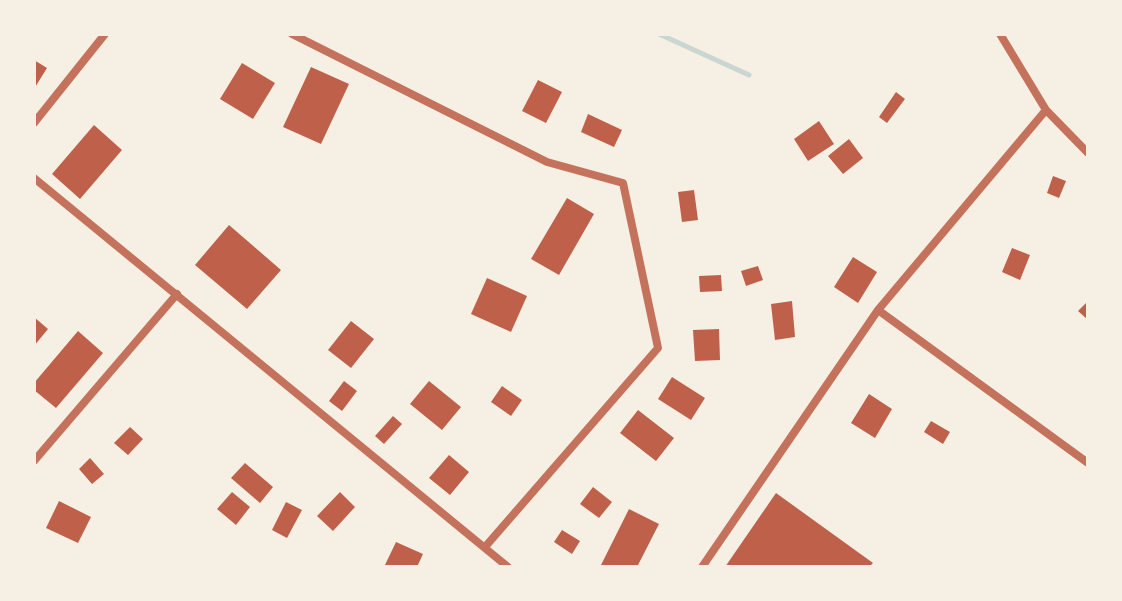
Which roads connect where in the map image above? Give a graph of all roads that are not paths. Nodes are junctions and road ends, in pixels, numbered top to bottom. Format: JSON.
{"nodes":[{"id":1,"x":105,"y":34,"type":"edge"},
{"id":2,"x":292,"y":34,"type":"edge"},
{"id":3,"x":1000,"y":34,"type":"edge"},
{"id":4,"x":1046,"y":110,"type":"junction"},
{"id":5,"x":34,"y":123,"type":"edge"},
{"id":6,"x":1088,"y":153,"type":"edge"},
{"id":7,"x":34,"y":178,"type":"edge"},
{"id":8,"x":177,"y":294,"type":"junction"},
{"id":9,"x":878,"y":310,"type":"junction"},
{"id":10,"x":34,"y":461,"type":"edge"},
{"id":11,"x":1088,"y":463,"type":"edge"},
{"id":12,"x":485,"y":547,"type":"junction"},
{"id":13,"x":508,"y":567,"type":"edge"},
{"id":14,"x":702,"y":567,"type":"edge"}],
"edges":[{"from":1,"to":5,"type":"street"},
{"from":2,"to":12,"type":"street"},
{"from":3,"to":4,"type":"street"},
{"from":4,"to":6,"type":"street"},
{"from":4,"to":9,"type":"street"},
{"from":7,"to":8,"type":"street"},
{"from":8,"to":10,"type":"street"},
{"from":8,"to":12,"type":"street"},
{"from":9,"to":11,"type":"street"},
{"from":9,"to":14,"type":"street"},
{"from":12,"to":13,"type":"street"}]}
